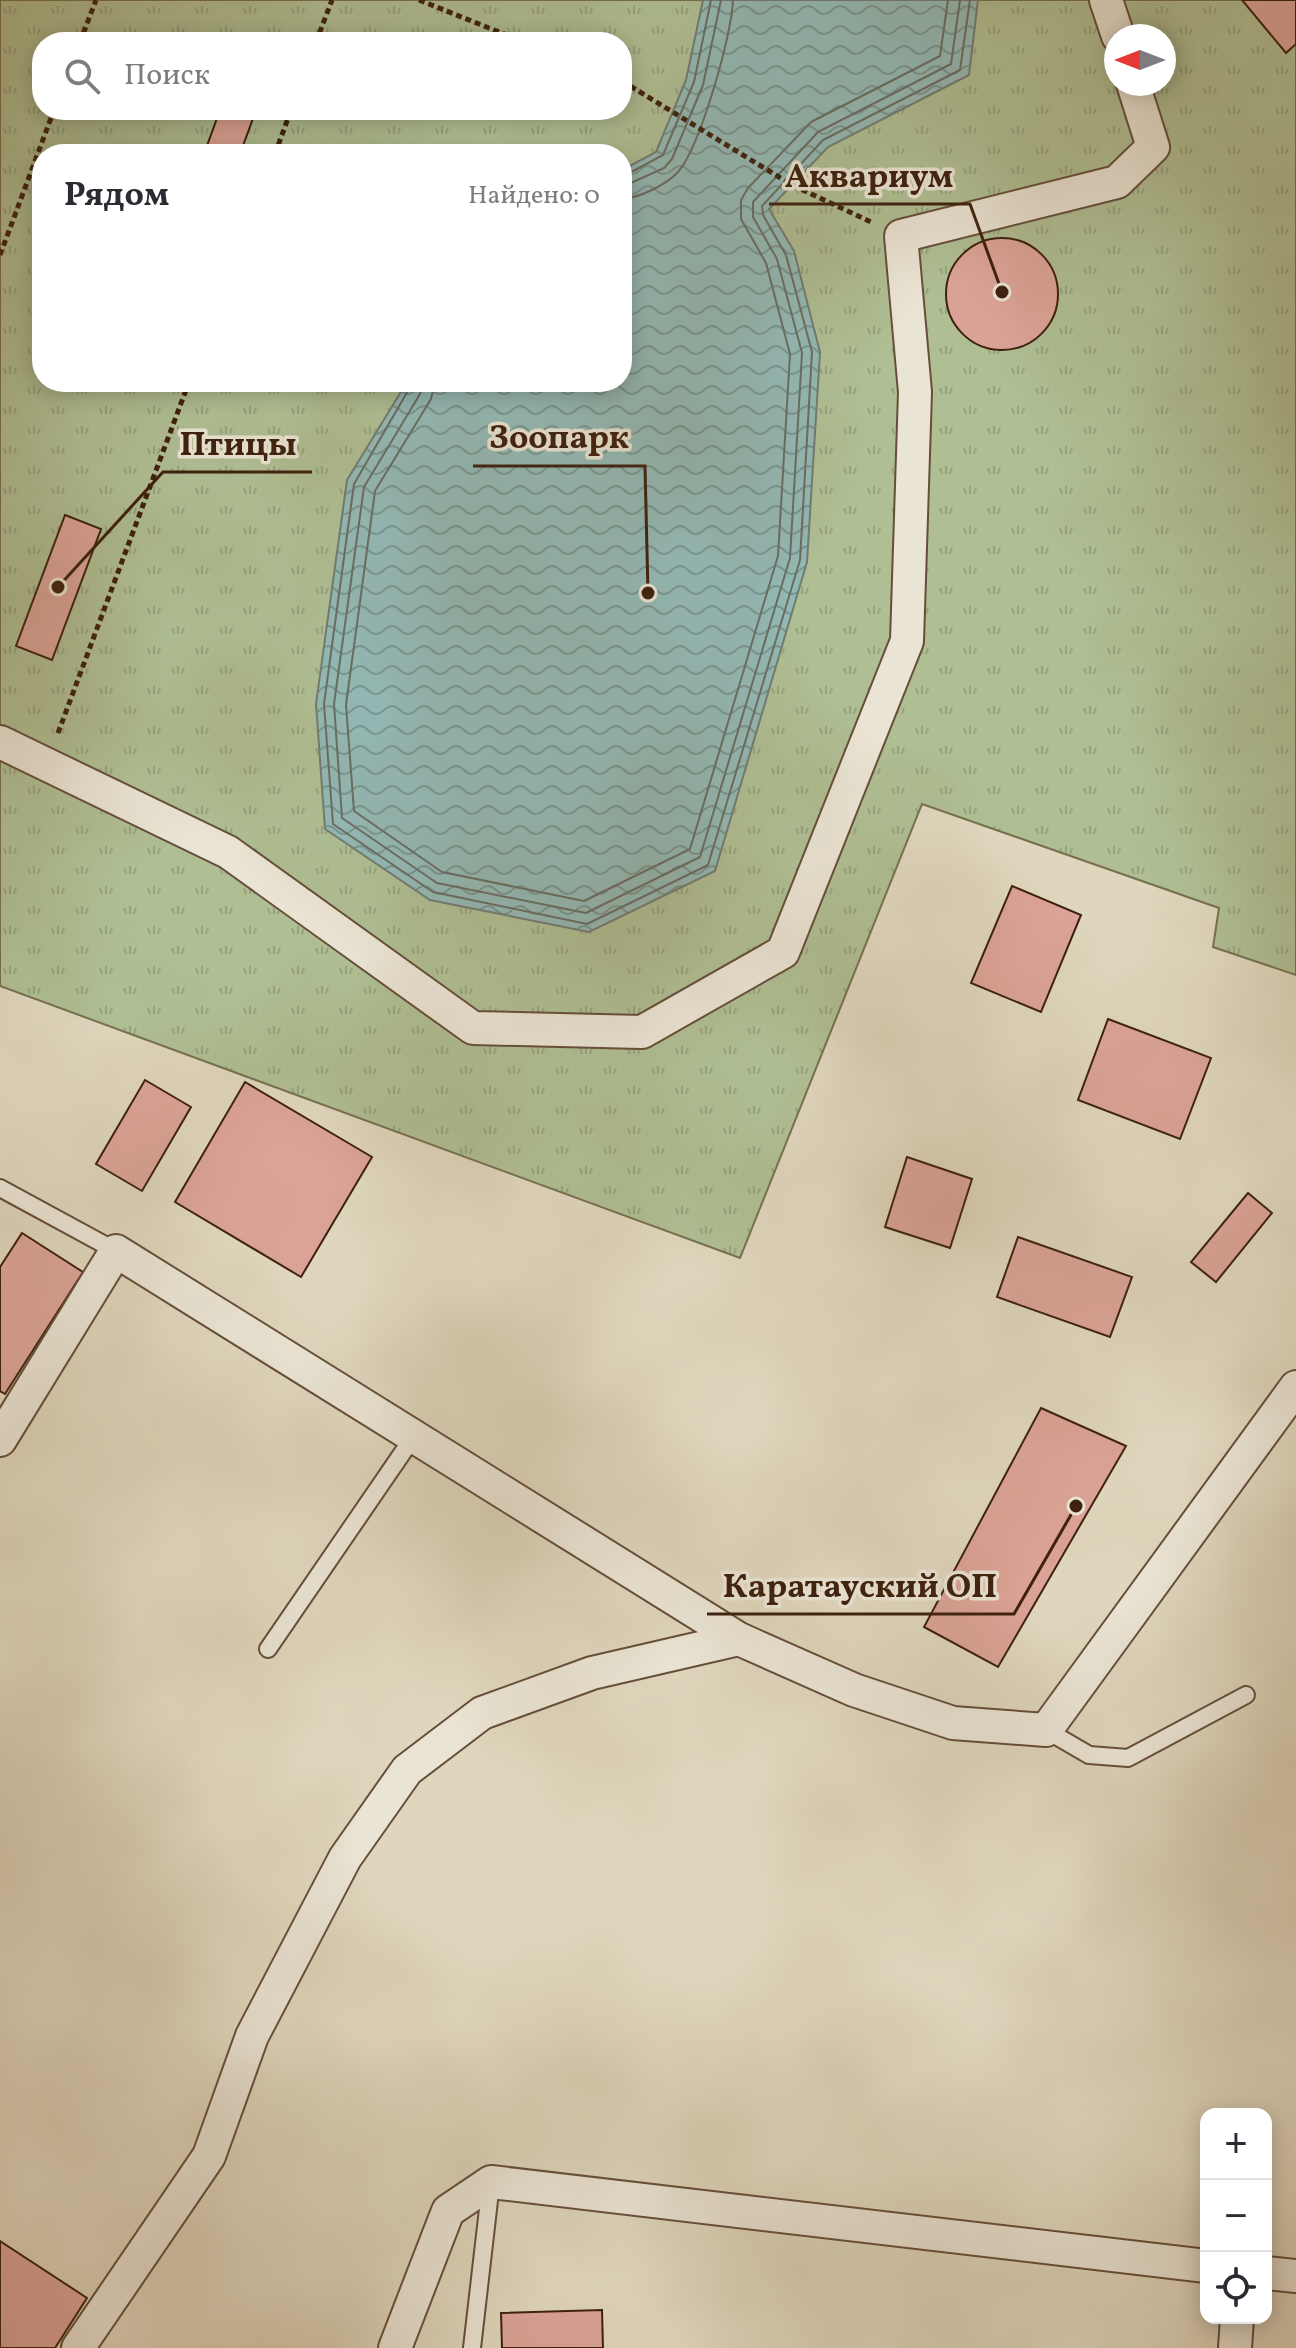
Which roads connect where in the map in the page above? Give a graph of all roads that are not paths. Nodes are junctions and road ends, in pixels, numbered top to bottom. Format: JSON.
{"nodes":[{"id":1,"x":1106,"y":0,"type":"edge"},
{"id":2,"x":1114,"y":24,"type":"edge"},
{"id":3,"x":1137,"y":96,"type":"edge"},
{"id":4,"x":0,"y":742,"type":"edge"},
{"id":5,"x":0,"y":1188,"type":"edge"},
{"id":6,"x":116,"y":1251,"type":"junction"},
{"id":7,"x":1296,"y":1387,"type":"edge"},
{"id":8,"x":414,"y":1436,"type":"junction"},
{"id":9,"x":0,"y":1440,"type":"edge"},
{"id":10,"x":739,"y":1639,"type":"junction"},
{"id":11,"x":268,"y":1649,"type":"dead end"},
{"id":12,"x":1246,"y":1695,"type":"dead end"},
{"id":13,"x":1046,"y":1730,"type":"junction"},
{"id":14,"x":491,"y":2182,"type":"junction"},
{"id":15,"x":1200,"y":2265,"type":"edge"},
{"id":16,"x":1272,"y":2274,"type":"edge"},
{"id":17,"x":1296,"y":2276,"type":"edge"},
{"id":18,"x":1237,"y":2324,"type":"edge"},
{"id":19,"x":78,"y":2348,"type":"edge"},
{"id":20,"x":395,"y":2348,"type":"edge"},
{"id":21,"x":472,"y":2348,"type":"edge"},
{"id":22,"x":1235,"y":2348,"type":"edge"}],
"edges":[{"from":1,"to":2,"type":"street"},
{"from":3,"to":4,"type":"street"},
{"from":5,"to":6,"type":"lane"},
{"from":6,"to":8,"type":"street"},
{"from":6,"to":9,"type":"street"},
{"from":7,"to":13,"type":"street"},
{"from":8,"to":10,"type":"street"},
{"from":8,"to":11,"type":"lane"},
{"from":10,"to":13,"type":"street"},
{"from":10,"to":19,"type":"street"},
{"from":12,"to":13,"type":"lane"},
{"from":14,"to":15,"type":"street"},
{"from":14,"to":20,"type":"street"},
{"from":14,"to":21,"type":"lane"},
{"from":16,"to":17,"type":"street"},
{"from":18,"to":22,"type":"street"}]}
